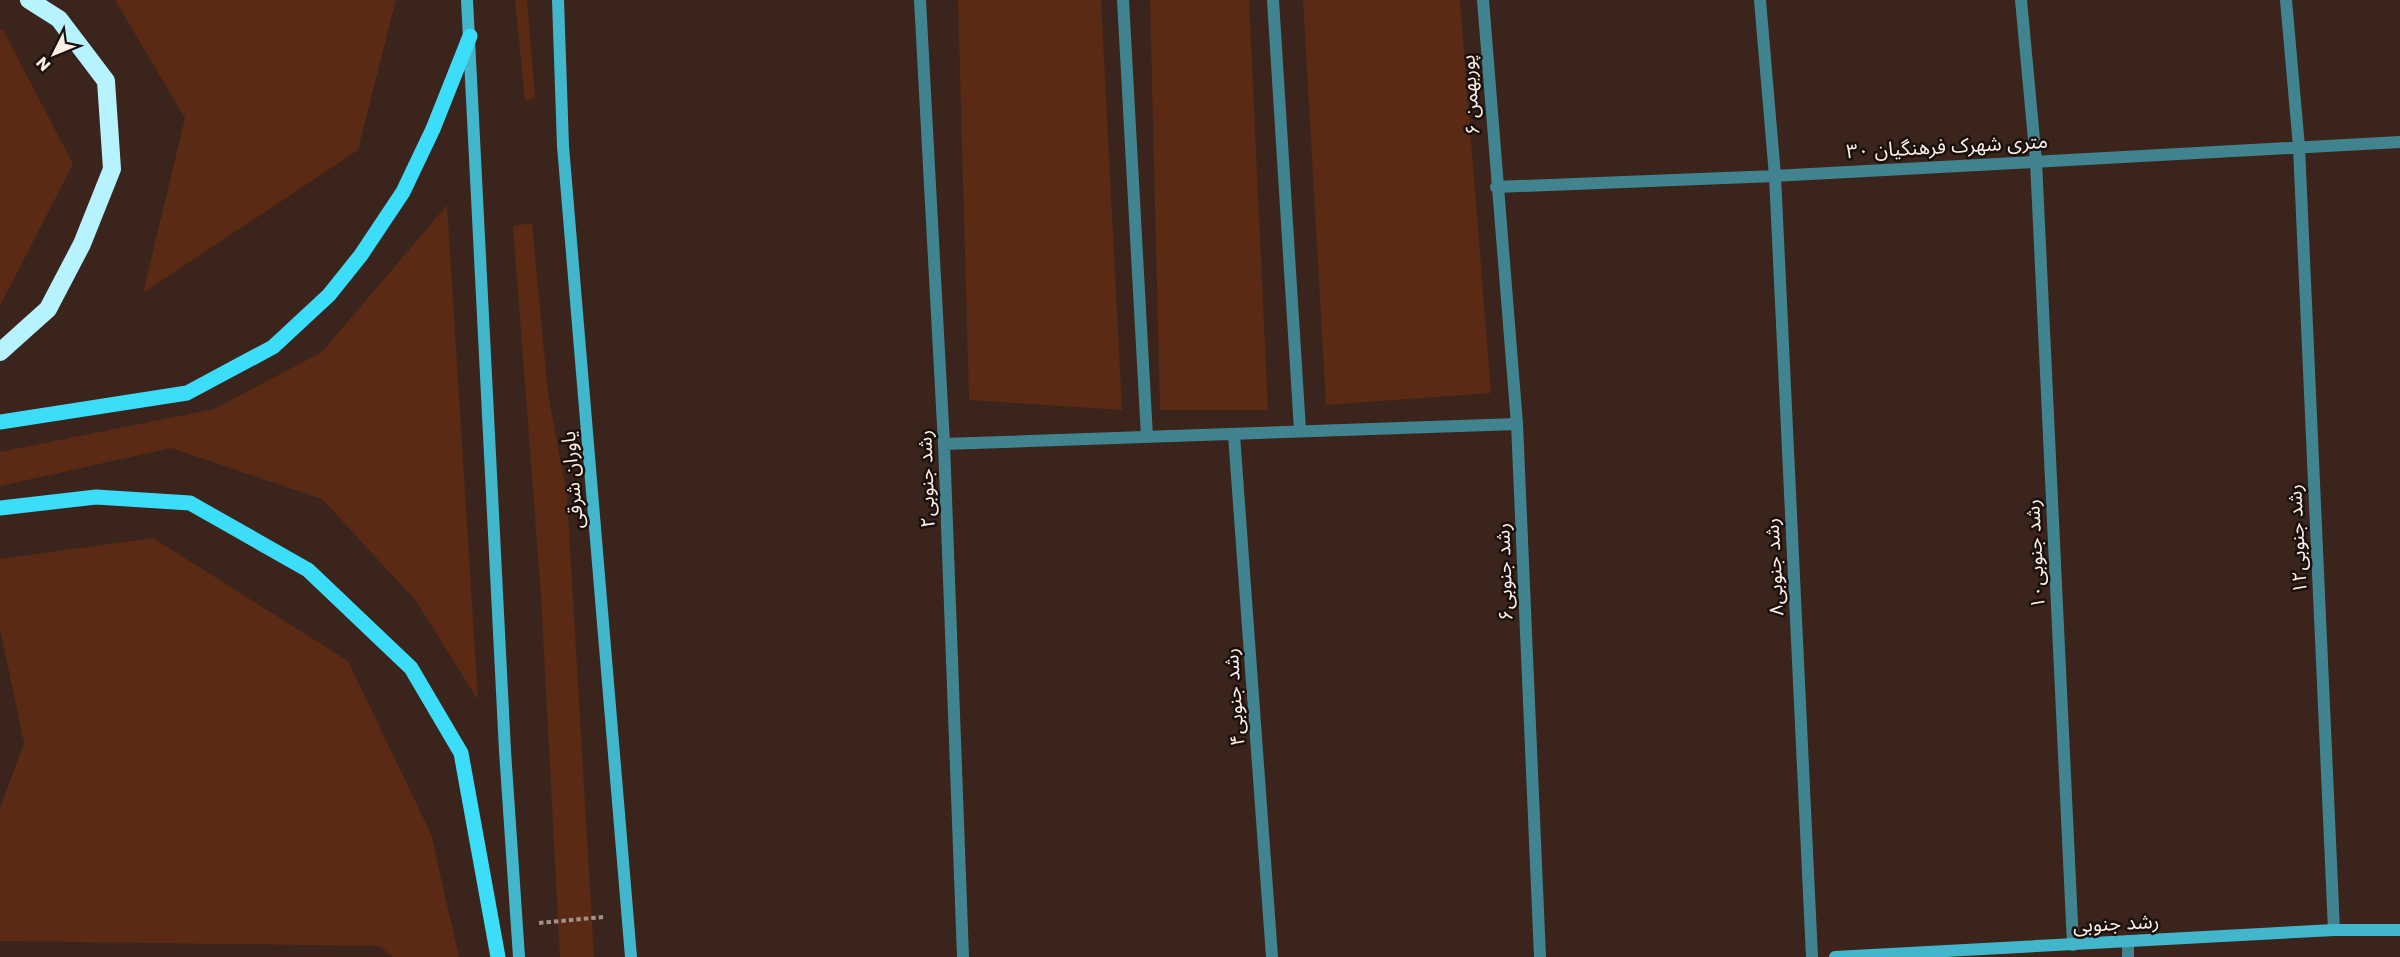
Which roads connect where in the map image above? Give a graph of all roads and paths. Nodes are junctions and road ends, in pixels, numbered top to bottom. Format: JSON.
{"nodes":[{"id":1,"x":29,"y":0,"type":"edge"},
{"id":2,"x":467,"y":0,"type":"edge"},
{"id":3,"x":558,"y":0,"type":"edge"},
{"id":4,"x":920,"y":0,"type":"edge"},
{"id":5,"x":1123,"y":0,"type":"edge"},
{"id":6,"x":1273,"y":0,"type":"edge"},
{"id":7,"x":1483,"y":0,"type":"edge"},
{"id":8,"x":1760,"y":0,"type":"edge"},
{"id":9,"x":2020,"y":0,"type":"edge"},
{"id":10,"x":2286,"y":0,"type":"edge"},
{"id":11,"x":470,"y":36,"type":"junction"},
{"id":12,"x":2400,"y":142,"type":"edge"},
{"id":13,"x":2299,"y":147,"type":"junction"},
{"id":14,"x":2036,"y":161,"type":"junction"},
{"id":15,"x":1775,"y":176,"type":"junction"},
{"id":16,"x":1496,"y":187,"type":"junction"},
{"id":17,"x":0,"y":352,"type":"edge"},
{"id":18,"x":0,"y":422,"type":"edge"},
{"id":19,"x":1517,"y":424,"type":"junction"},
{"id":20,"x":1300,"y":430,"type":"junction"},
{"id":21,"x":1234,"y":435,"type":"junction"},
{"id":22,"x":1146,"y":437,"type":"junction"},
{"id":23,"x":944,"y":444,"type":"junction"},
{"id":24,"x":0,"y":508,"type":"edge"},
{"id":25,"x":628,"y":914,"type":"junction"},
{"id":26,"x":517,"y":925,"type":"junction"},
{"id":27,"x":2334,"y":930,"type":"junction"},
{"id":28,"x":2400,"y":930,"type":"edge"},
{"id":29,"x":2128,"y":941,"type":"junction"},
{"id":30,"x":2073,"y":945,"type":"junction"},
{"id":31,"x":498,"y":957,"type":"edge"},
{"id":32,"x":519,"y":957,"type":"edge"},
{"id":33,"x":632,"y":957,"type":"edge"},
{"id":34,"x":963,"y":957,"type":"edge"},
{"id":35,"x":1272,"y":957,"type":"edge"},
{"id":36,"x":1540,"y":957,"type":"edge"},
{"id":37,"x":1812,"y":957,"type":"edge"},
{"id":38,"x":1835,"y":957,"type":"edge"},
{"id":39,"x":2128,"y":957,"type":"edge"}],
"edges":[{"from":1,"to":17,"type":"highway"},
{"from":2,"to":11,"type":"main road"},
{"from":3,"to":25,"type":"main road","name":"یاوران شرقی"},
{"from":4,"to":23,"type":"street","name":"رشد جنوبی۲"},
{"from":5,"to":22,"type":"street"},
{"from":6,"to":20,"type":"street"},
{"from":7,"to":16,"type":"street","name":"پوربهمن ۶"},
{"from":8,"to":15,"type":"street","name":"رشد جنوبی۸"},
{"from":9,"to":14,"type":"street","name":"رشد جنوبی۱۰"},
{"from":10,"to":13,"type":"street","name":"رشد جنوبی۱۲"},
{"from":11,"to":18,"type":"main road"},
{"from":11,"to":26,"type":"main road"},
{"from":12,"to":13,"type":"street","name":"۳۰ متری شهرک فرهنگیان"},
{"from":13,"to":14,"type":"street","name":"۳۰ متری شهرک فرهنگیان"},
{"from":13,"to":27,"type":"street","name":"رشد جنوبی۱۲"},
{"from":14,"to":15,"type":"street","name":"۳۰ متری شهرک فرهنگیان"},
{"from":14,"to":30,"type":"street","name":"رشد جنوبی۱۰"},
{"from":15,"to":16,"type":"street","name":"۳۰ متری شهرک فرهنگیان"},
{"from":15,"to":37,"type":"street","name":"رشد جنوبی۸"},
{"from":16,"to":19,"type":"street","name":"رشد جنوبی۶"},
{"from":19,"to":20,"type":"street"},
{"from":19,"to":36,"type":"street","name":"رشد جنوبی۶"},
{"from":20,"to":21,"type":"street"},
{"from":21,"to":22,"type":"street"},
{"from":21,"to":35,"type":"street","name":"رشد جنوبی۴"},
{"from":22,"to":23,"type":"street"},
{"from":23,"to":34,"type":"street","name":"رشد جنوبی۲"},
{"from":24,"to":31,"type":"main road"},
{"from":25,"to":26,"type":"path"},
{"from":25,"to":33,"type":"main road","name":"یاوران شرقی"},
{"from":26,"to":32,"type":"main road"},
{"from":27,"to":28,"type":"main road","name":"رشد جنوبی"},
{"from":27,"to":29,"type":"main road","name":"رشد جنوبی"},
{"from":29,"to":30,"type":"main road","name":"رشد جنوبی"},
{"from":29,"to":39,"type":"street"},
{"from":30,"to":38,"type":"main road","name":"رشد جنوبی"}]}
